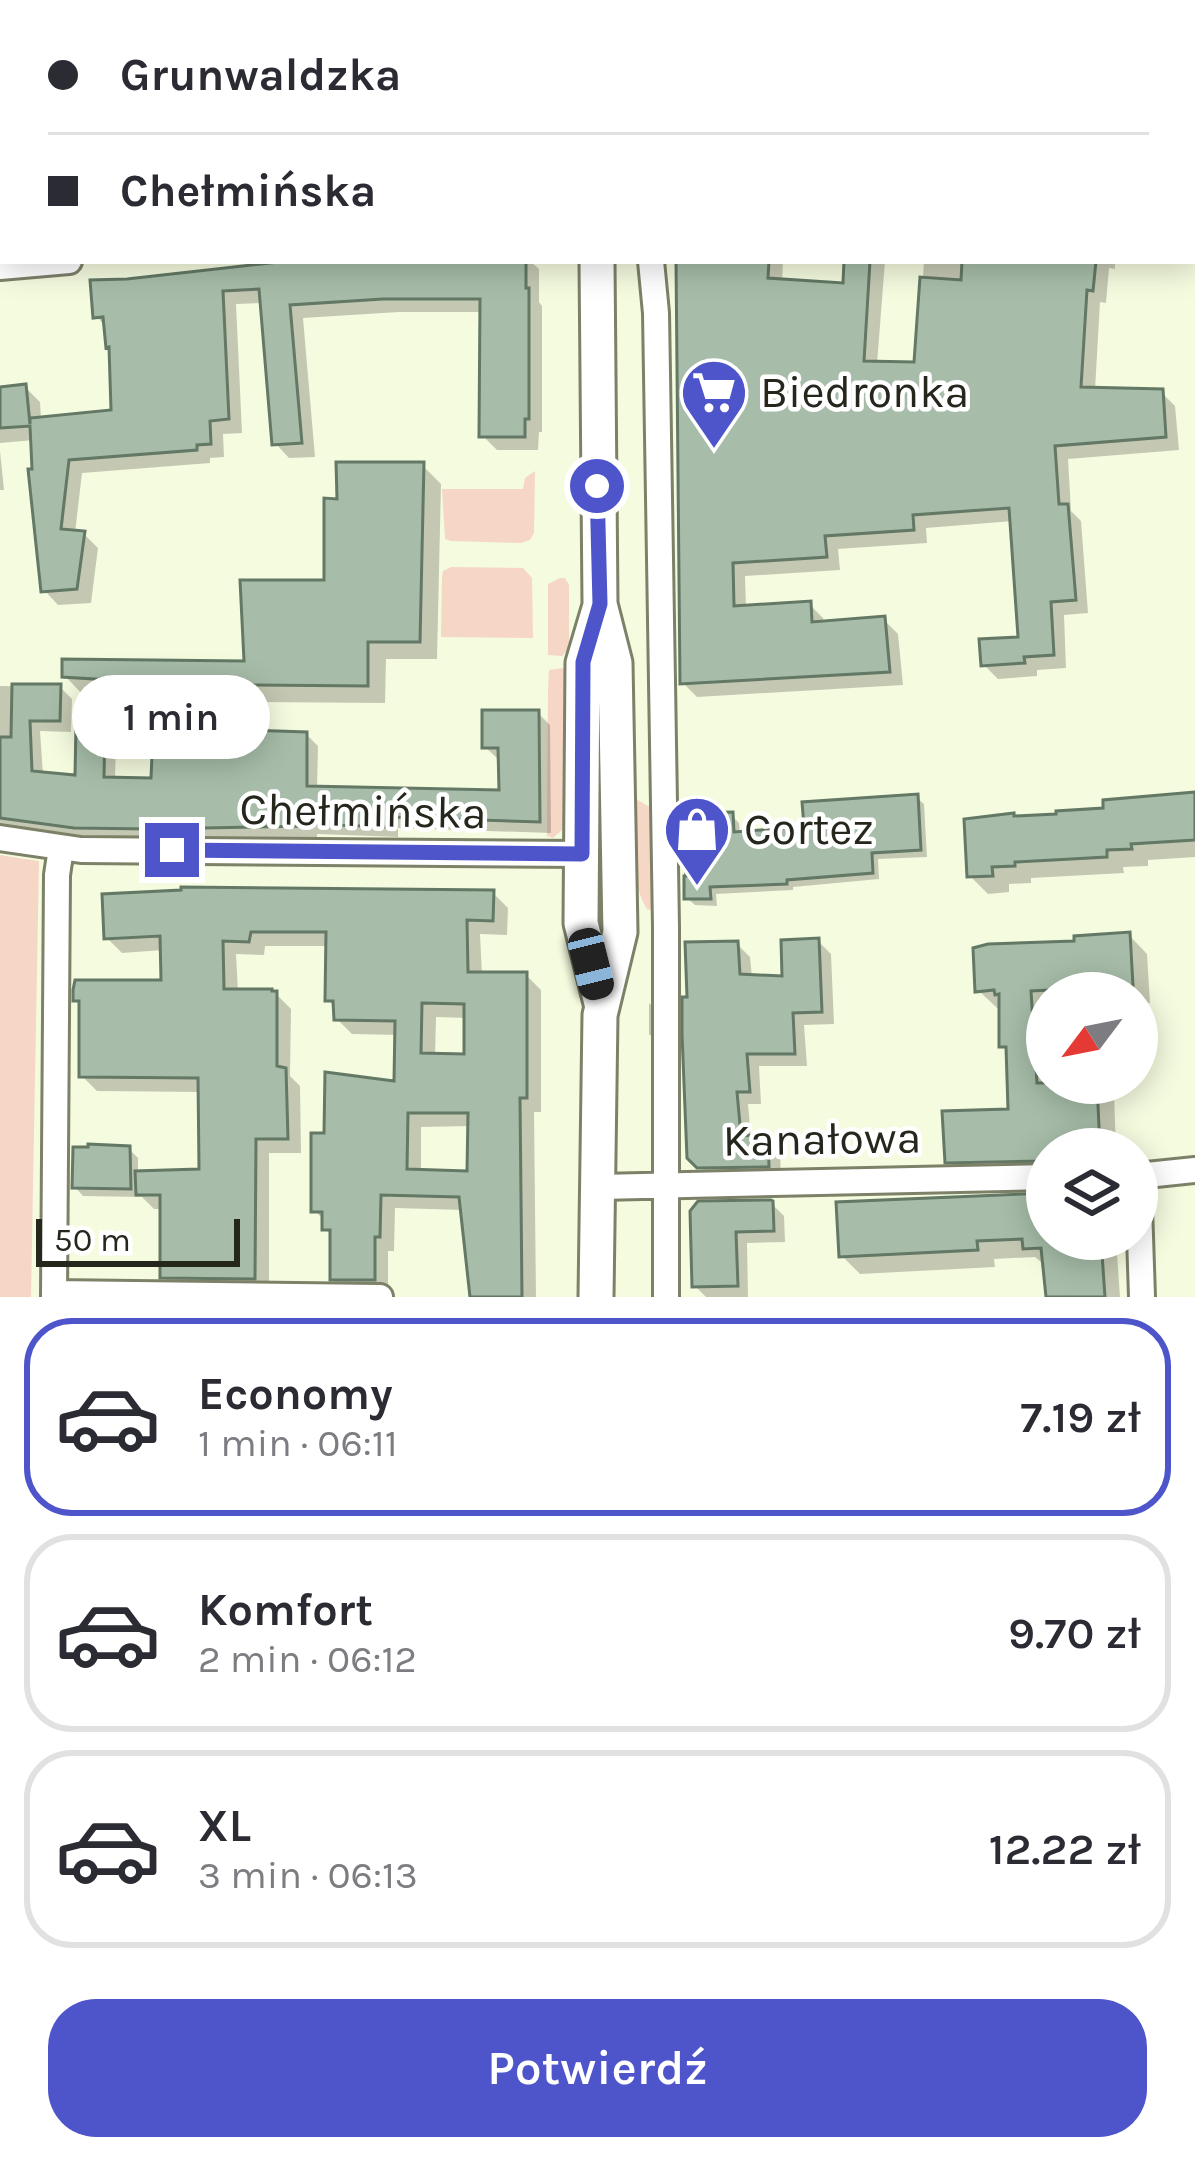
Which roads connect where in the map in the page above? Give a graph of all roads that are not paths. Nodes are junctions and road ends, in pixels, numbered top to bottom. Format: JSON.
{"nodes":[{"id":1,"x":34,"y":264,"type":"edge"},
{"id":2,"x":597,"y":264,"type":"edge"},
{"id":3,"x":651,"y":264,"type":"edge"},
{"id":4,"x":0,"y":267,"type":"edge"},
{"id":5,"x":600,"y":604,"type":"junction"},
{"id":6,"x":0,"y":838,"type":"edge"},
{"id":7,"x":61,"y":848,"type":"junction"},
{"id":8,"x":582,"y":854,"type":"junction"},
{"id":9,"x":602,"y":1004,"type":"junction"},
{"id":10,"x":1195,"y":1170,"type":"edge"},
{"id":11,"x":1158,"y":1174,"type":"edge"},
{"id":12,"x":1026,"y":1177,"type":"edge"},
{"id":13,"x":599,"y":1186,"type":"junction"},
{"id":14,"x":664,"y":1186,"type":"junction"},
{"id":15,"x":1141,"y":1260,"type":"edge"},
{"id":16,"x":54,"y":1295,"type":"edge"},
{"id":17,"x":380,"y":1297,"type":"edge"},
{"id":18,"x":596,"y":1297,"type":"edge"},
{"id":19,"x":666,"y":1297,"type":"edge"},
{"id":20,"x":1142,"y":1297,"type":"edge"}],
"edges":[{"from":1,"to":4,"type":"street"},
{"from":2,"to":5,"type":"main road"},
{"from":3,"to":14,"type":"street"},
{"from":5,"to":8,"type":"main road"},
{"from":5,"to":9,"type":"main road"},
{"from":6,"to":7,"type":"street","name":"Chełmińska"},
{"from":7,"to":8,"type":"street","name":"Chełmińska"},
{"from":7,"to":16,"type":"street"},
{"from":8,"to":9,"type":"main road"},
{"from":9,"to":13,"type":"main road"},
{"from":10,"to":11,"type":"street"},
{"from":12,"to":14,"type":"street","name":"Kanałowa"},
{"from":13,"to":14,"type":"street","name":"Kanałowa"},
{"from":13,"to":18,"type":"main road"},
{"from":14,"to":19,"type":"street"},
{"from":15,"to":20,"type":"street"},
{"from":16,"to":17,"type":"street"}]}
